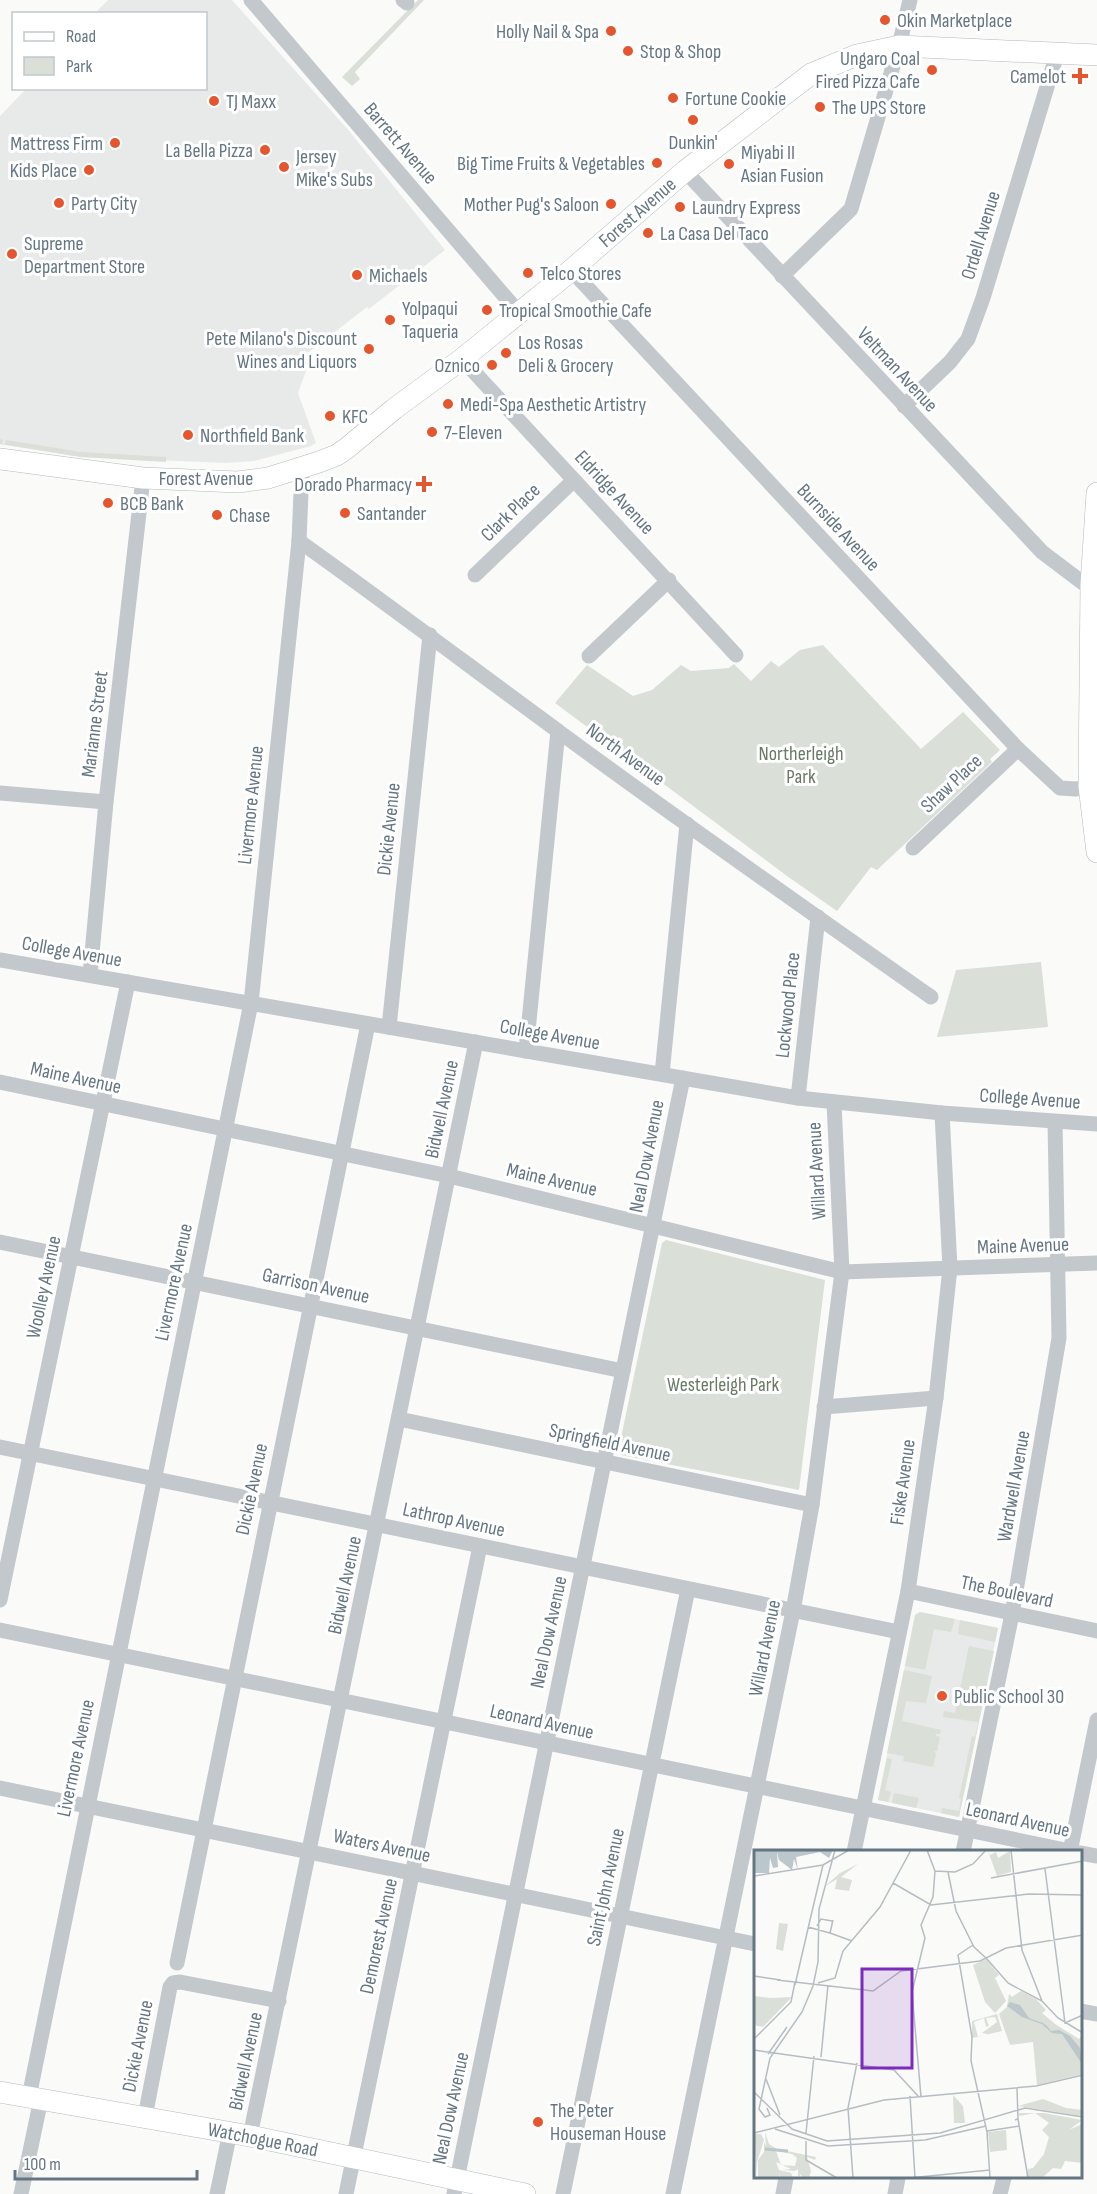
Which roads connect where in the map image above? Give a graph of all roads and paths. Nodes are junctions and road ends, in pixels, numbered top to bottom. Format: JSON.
{"nodes":[{"id":1,"x":251,"y":0,"type":"edge"},
{"id":2,"x":910,"y":0,"type":"edge"},
{"id":3,"x":899,"y":46,"type":"junction"},
{"id":4,"x":1057,"y":54,"type":"junction"},
{"id":5,"x":1097,"y":55,"type":"edge"},
{"id":6,"x":684,"y":171,"type":"junction"},
{"id":7,"x":571,"y":270,"type":"junction"},
{"id":8,"x":782,"y":276,"type":"junction"},
{"id":9,"x":519,"y":314,"type":"junction"},
{"id":10,"x":462,"y":359,"type":"junction"},
{"id":11,"x":904,"y":406,"type":"junction"},
{"id":12,"x":0,"y":459,"type":"edge"},
{"id":13,"x":302,"y":468,"type":"junction"},
{"id":14,"x":143,"y":477,"type":"junction"},
{"id":15,"x":574,"y":480,"type":"junction"},
{"id":16,"x":1097,"y":493,"type":"edge"},
{"id":17,"x":299,"y":542,"type":"junction"},
{"id":18,"x":475,"y":575,"type":"dead end"},
{"id":19,"x":669,"y":580,"type":"junction"},
{"id":20,"x":1091,"y":585,"type":"junction"},
{"id":21,"x":430,"y":634,"type":"junction"},
{"id":22,"x":1094,"y":650,"type":"edge"},
{"id":23,"x":736,"y":655,"type":"dead end"},
{"id":24,"x":589,"y":656,"type":"dead end"},
{"id":25,"x":558,"y":731,"type":"junction"},
{"id":26,"x":1018,"y":749,"type":"junction"},
{"id":27,"x":1089,"y":786,"type":"junction"},
{"id":28,"x":0,"y":793,"type":"edge"},
{"id":29,"x":106,"y":802,"type":"junction"},
{"id":30,"x":687,"y":824,"type":"junction"},
{"id":31,"x":913,"y":848,"type":"dead end"},
{"id":32,"x":1097,"y":852,"type":"edge"},
{"id":33,"x":818,"y":917,"type":"junction"},
{"id":34,"x":0,"y":960,"type":"edge"},
{"id":35,"x":90,"y":975,"type":"junction"},
{"id":36,"x":128,"y":982,"type":"junction"},
{"id":37,"x":931,"y":997,"type":"dead end"},
{"id":38,"x":251,"y":1003,"type":"junction"},
{"id":39,"x":368,"y":1024,"type":"junction"},
{"id":40,"x":389,"y":1027,"type":"junction"},
{"id":41,"x":477,"y":1042,"type":"junction"},
{"id":42,"x":526,"y":1051,"type":"junction"},
{"id":43,"x":662,"y":1074,"type":"junction"},
{"id":44,"x":683,"y":1078,"type":"junction"},
{"id":45,"x":0,"y":1082,"type":"edge"},
{"id":46,"x":798,"y":1098,"type":"junction"},
{"id":47,"x":834,"y":1103,"type":"junction"},
{"id":48,"x":102,"y":1105,"type":"junction"},
{"id":49,"x":942,"y":1113,"type":"junction"},
{"id":50,"x":1055,"y":1122,"type":"junction"},
{"id":51,"x":1097,"y":1124,"type":"edge"},
{"id":52,"x":226,"y":1131,"type":"junction"},
{"id":53,"x":342,"y":1154,"type":"junction"},
{"id":54,"x":449,"y":1176,"type":"junction"},
{"id":55,"x":653,"y":1225,"type":"junction"},
{"id":56,"x":0,"y":1242,"type":"edge"},
{"id":57,"x":71,"y":1256,"type":"junction"},
{"id":58,"x":1097,"y":1263,"type":"edge"},
{"id":59,"x":1059,"y":1265,"type":"junction"},
{"id":60,"x":950,"y":1268,"type":"junction"},
{"id":61,"x":842,"y":1272,"type":"junction"},
{"id":62,"x":195,"y":1282,"type":"junction"},
{"id":63,"x":311,"y":1306,"type":"junction"},
{"id":64,"x":418,"y":1328,"type":"junction"},
{"id":65,"x":623,"y":1371,"type":"junction"},
{"id":66,"x":936,"y":1398,"type":"junction"},
{"id":67,"x":824,"y":1407,"type":"junction"},
{"id":68,"x":399,"y":1419,"type":"junction"},
{"id":69,"x":0,"y":1447,"type":"edge"},
{"id":70,"x":30,"y":1453,"type":"junction"},
{"id":71,"x":604,"y":1462,"type":"junction"},
{"id":72,"x":154,"y":1479,"type":"junction"},
{"id":73,"x":270,"y":1503,"type":"junction"},
{"id":74,"x":812,"y":1505,"type":"junction"},
{"id":75,"x":377,"y":1525,"type":"junction"},
{"id":76,"x":480,"y":1546,"type":"junction"},
{"id":77,"x":583,"y":1567,"type":"junction"},
{"id":78,"x":688,"y":1589,"type":"junction"},
{"id":79,"x":908,"y":1591,"type":"junction"},
{"id":80,"x":0,"y":1600,"type":"edge"},
{"id":81,"x":793,"y":1611,"type":"junction"},
{"id":82,"x":1012,"y":1614,"type":"junction"},
{"id":83,"x":0,"y":1630,"type":"edge"},
{"id":84,"x":1097,"y":1631,"type":"edge"},
{"id":85,"x":899,"y":1632,"type":"junction"},
{"id":86,"x":118,"y":1655,"type":"junction"},
{"id":87,"x":234,"y":1678,"type":"junction"},
{"id":88,"x":341,"y":1701,"type":"junction"},
{"id":89,"x":1097,"y":1720,"type":"edge"},
{"id":90,"x":444,"y":1722,"type":"junction"},
{"id":91,"x":547,"y":1743,"type":"junction"},
{"id":92,"x":652,"y":1764,"type":"junction"},
{"id":93,"x":757,"y":1786,"type":"junction"},
{"id":94,"x":0,"y":1788,"type":"edge"},
{"id":95,"x":87,"y":1806,"type":"junction"},
{"id":96,"x":863,"y":1808,"type":"junction"},
{"id":97,"x":203,"y":1830,"type":"junction"},
{"id":98,"x":968,"y":1830,"type":"junction"},
{"id":99,"x":854,"y":1850,"type":"edge"},
{"id":100,"x":963,"y":1850,"type":"edge"},
{"id":101,"x":1064,"y":1850,"type":"edge"},
{"id":102,"x":1074,"y":1850,"type":"edge"},
{"id":103,"x":310,"y":1852,"type":"junction"},
{"id":104,"x":1082,"y":1853,"type":"edge"},
{"id":105,"x":1097,"y":1856,"type":"edge"},
{"id":106,"x":412,"y":1873,"type":"junction"},
{"id":107,"x":516,"y":1894,"type":"junction"},
{"id":108,"x":621,"y":1916,"type":"junction"},
{"id":109,"x":726,"y":1938,"type":"junction"},
{"id":110,"x":754,"y":1944,"type":"edge"},
{"id":111,"x":177,"y":1963,"type":"dead end"},
{"id":112,"x":279,"y":2001,"type":"junction"},
{"id":113,"x":1082,"y":2011,"type":"edge"},
{"id":114,"x":1097,"y":2014,"type":"edge"},
{"id":115,"x":0,"y":2092,"type":"edge"},
{"id":116,"x":35,"y":2098,"type":"junction"},
{"id":117,"x":145,"y":2117,"type":"junction"},
{"id":118,"x":240,"y":2134,"type":"junction"},
{"id":119,"x":354,"y":2157,"type":"junction"},
{"id":120,"x":786,"y":2179,"type":"edge"},
{"id":121,"x":898,"y":2179,"type":"edge"},
{"id":122,"x":1004,"y":2179,"type":"edge"},
{"id":123,"x":455,"y":2186,"type":"edge"},
{"id":124,"x":21,"y":2194,"type":"edge"},
{"id":125,"x":217,"y":2194,"type":"edge"},
{"id":126,"x":346,"y":2194,"type":"edge"},
{"id":127,"x":525,"y":2194,"type":"edge"},
{"id":128,"x":562,"y":2194,"type":"edge"},
{"id":129,"x":673,"y":2194,"type":"edge"},
{"id":130,"x":783,"y":2194,"type":"edge"},
{"id":131,"x":895,"y":2194,"type":"edge"},
{"id":132,"x":1000,"y":2194,"type":"edge"}],
"edges":[{"from":1,"to":9,"type":"street","name":"Barrett Avenue"},
{"from":2,"to":3,"type":"street"},
{"from":3,"to":4,"type":"main road","name":"Forest Avenue"},
{"from":3,"to":6,"type":"main road","name":"Forest Avenue"},
{"from":3,"to":8,"type":"street"},
{"from":4,"to":5,"type":"main road","name":"Forest Avenue"},
{"from":4,"to":11,"type":"street","name":"Ordell Avenue"},
{"from":6,"to":7,"type":"main road","name":"Forest Avenue"},
{"from":6,"to":8,"type":"street","name":"Veltman Avenue"},
{"from":7,"to":9,"type":"main road","name":"Forest Avenue"},
{"from":7,"to":26,"type":"street","name":"Burnside Avenue"},
{"from":8,"to":11,"type":"street","name":"Veltman Avenue"},
{"from":9,"to":10,"type":"main road","name":"Forest Avenue"},
{"from":10,"to":13,"type":"main road","name":"Forest Avenue"},
{"from":10,"to":15,"type":"street","name":"Eldridge Avenue"},
{"from":11,"to":20,"type":"street","name":"Veltman Avenue"},
{"from":12,"to":14,"type":"main road","name":"Forest Avenue"},
{"from":13,"to":14,"type":"main road","name":"Forest Avenue"},
{"from":13,"to":17,"type":"street","name":"Livermore Avenue"},
{"from":14,"to":29,"type":"street","name":"Marianne Street"},
{"from":15,"to":18,"type":"street","name":"Clark Place"},
{"from":15,"to":19,"type":"street","name":"Eldridge Avenue"},
{"from":16,"to":20,"type":"main road"},
{"from":17,"to":21,"type":"street","name":"North Avenue"},
{"from":17,"to":38,"type":"street","name":"Livermore Avenue"},
{"from":19,"to":23,"type":"street","name":"Eldridge Avenue"},
{"from":19,"to":24,"type":"street"},
{"from":20,"to":22,"type":"main road"},
{"from":21,"to":25,"type":"street","name":"North Avenue"},
{"from":21,"to":40,"type":"street","name":"Dickie Avenue"},
{"from":22,"to":27,"type":"main road"},
{"from":25,"to":30,"type":"street","name":"North Avenue"},
{"from":25,"to":42,"type":"street"},
{"from":26,"to":27,"type":"street","name":"Burnside Avenue"},
{"from":26,"to":31,"type":"street","name":"Shaw Place"},
{"from":27,"to":32,"type":"main road"},
{"from":28,"to":29,"type":"street"},
{"from":29,"to":35,"type":"street","name":"Marianne Street"},
{"from":30,"to":33,"type":"street","name":"North Avenue"},
{"from":30,"to":43,"type":"street","name":"Neal Dow Avenue"},
{"from":33,"to":37,"type":"street","name":"North Avenue"},
{"from":33,"to":46,"type":"street","name":"Lockwood Place"},
{"from":34,"to":35,"type":"street","name":"College Avenue"},
{"from":35,"to":36,"type":"street","name":"College Avenue"},
{"from":36,"to":38,"type":"street","name":"College Avenue"},
{"from":36,"to":48,"type":"street","name":"Woolley Avenue"},
{"from":38,"to":39,"type":"street","name":"College Avenue"},
{"from":38,"to":52,"type":"street","name":"Livermore Avenue"},
{"from":39,"to":40,"type":"street","name":"College Avenue"},
{"from":39,"to":53,"type":"street","name":"Dickie Avenue"},
{"from":40,"to":41,"type":"street","name":"College Avenue"},
{"from":41,"to":42,"type":"street","name":"College Avenue"},
{"from":41,"to":54,"type":"street","name":"Bidwell Avenue"},
{"from":42,"to":43,"type":"street","name":"College Avenue"},
{"from":43,"to":44,"type":"street","name":"College Avenue"},
{"from":44,"to":46,"type":"street","name":"College Avenue"},
{"from":44,"to":55,"type":"street","name":"Neal Dow Avenue"},
{"from":45,"to":48,"type":"street","name":"Maine Avenue"},
{"from":46,"to":47,"type":"street","name":"College Avenue"},
{"from":47,"to":49,"type":"street","name":"College Avenue"},
{"from":47,"to":61,"type":"street","name":"Willard Avenue"},
{"from":48,"to":52,"type":"street","name":"Maine Avenue"},
{"from":48,"to":57,"type":"street","name":"Woolley Avenue"},
{"from":49,"to":50,"type":"street","name":"College Avenue"},
{"from":49,"to":60,"type":"street","name":"Fiske Avenue"},
{"from":50,"to":51,"type":"street","name":"College Avenue"},
{"from":50,"to":59,"type":"street","name":"Wardwell Avenue"},
{"from":52,"to":53,"type":"street","name":"Maine Avenue"},
{"from":52,"to":62,"type":"street","name":"Livermore Avenue"},
{"from":53,"to":54,"type":"street","name":"Maine Avenue"},
{"from":53,"to":63,"type":"street","name":"Dickie Avenue"},
{"from":54,"to":55,"type":"street","name":"Maine Avenue"},
{"from":54,"to":64,"type":"street","name":"Bidwell Avenue"},
{"from":55,"to":61,"type":"street","name":"Maine Avenue"},
{"from":55,"to":65,"type":"street","name":"Neal Dow Avenue"},
{"from":56,"to":57,"type":"street","name":"Garrison Avenue"},
{"from":57,"to":62,"type":"street","name":"Garrison Avenue"},
{"from":57,"to":70,"type":"street","name":"Woolley Avenue"},
{"from":58,"to":59,"type":"street","name":"Maine Avenue"},
{"from":59,"to":60,"type":"street","name":"Maine Avenue"},
{"from":59,"to":82,"type":"street","name":"Wardwell Avenue"},
{"from":60,"to":61,"type":"street","name":"Maine Avenue"},
{"from":60,"to":66,"type":"street","name":"Fiske Avenue"},
{"from":61,"to":67,"type":"street","name":"Willard Avenue"},
{"from":62,"to":63,"type":"street","name":"Garrison Avenue"},
{"from":62,"to":72,"type":"street","name":"Livermore Avenue"},
{"from":63,"to":64,"type":"street","name":"Garrison Avenue"},
{"from":63,"to":73,"type":"street","name":"Dickie Avenue"},
{"from":64,"to":65,"type":"street","name":"Garrison Avenue"},
{"from":64,"to":68,"type":"street","name":"Bidwell Avenue"},
{"from":65,"to":71,"type":"street","name":"Neal Dow Avenue"},
{"from":66,"to":67,"type":"street"},
{"from":66,"to":79,"type":"street","name":"Fiske Avenue"},
{"from":67,"to":74,"type":"street","name":"Willard Avenue"},
{"from":68,"to":71,"type":"street","name":"Springfield Avenue"},
{"from":68,"to":75,"type":"street","name":"Bidwell Avenue"},
{"from":69,"to":70,"type":"street","name":"Lathrop Avenue"},
{"from":70,"to":72,"type":"street","name":"Lathrop Avenue"},
{"from":70,"to":80,"type":"street","name":"Woolley Avenue"},
{"from":71,"to":74,"type":"street","name":"Springfield Avenue"},
{"from":71,"to":77,"type":"street","name":"Neal Dow Avenue"},
{"from":72,"to":73,"type":"street","name":"Lathrop Avenue"},
{"from":72,"to":86,"type":"street","name":"Livermore Avenue"},
{"from":73,"to":75,"type":"street","name":"Lathrop Avenue"},
{"from":73,"to":87,"type":"street","name":"Dickie Avenue"},
{"from":74,"to":81,"type":"street","name":"Willard Avenue"},
{"from":75,"to":76,"type":"street","name":"Lathrop Avenue"},
{"from":75,"to":88,"type":"street","name":"Bidwell Avenue"},
{"from":76,"to":77,"type":"street","name":"Lathrop Avenue"},
{"from":76,"to":90,"type":"street","name":"Demorest Avenue"},
{"from":77,"to":78,"type":"street","name":"Lathrop Avenue"},
{"from":77,"to":91,"type":"street","name":"Neal Dow Avenue"},
{"from":78,"to":81,"type":"street","name":"Lathrop Avenue"},
{"from":78,"to":92,"type":"street","name":"Saint John Avenue"},
{"from":79,"to":82,"type":"street","name":"The Boulevard"},
{"from":79,"to":85,"type":"street","name":"Fiske Avenue"},
{"from":81,"to":85,"type":"street","name":"Lathrop Avenue"},
{"from":81,"to":93,"type":"street","name":"Willard Avenue"},
{"from":82,"to":84,"type":"street","name":"The Boulevard"},
{"from":82,"to":98,"type":"street","name":"Wardwell Avenue"},
{"from":83,"to":86,"type":"street","name":"Leonard Avenue"},
{"from":85,"to":96,"type":"street","name":"Fiske Avenue"},
{"from":86,"to":87,"type":"street","name":"Leonard Avenue"},
{"from":86,"to":95,"type":"street","name":"Livermore Avenue"},
{"from":87,"to":88,"type":"street","name":"Leonard Avenue"},
{"from":87,"to":97,"type":"street","name":"Dickie Avenue"},
{"from":88,"to":90,"type":"street","name":"Leonard Avenue"},
{"from":88,"to":103,"type":"street","name":"Bidwell Avenue"},
{"from":89,"to":102,"type":"street"},
{"from":90,"to":91,"type":"street","name":"Leonard Avenue"},
{"from":90,"to":106,"type":"street","name":"Demorest Avenue"},
{"from":91,"to":92,"type":"street","name":"Leonard Avenue"},
{"from":91,"to":107,"type":"street","name":"Neal Dow Avenue"},
{"from":92,"to":93,"type":"street","name":"Leonard Avenue"},
{"from":92,"to":108,"type":"street","name":"Saint John Avenue"},
{"from":93,"to":96,"type":"street","name":"Leonard Avenue"},
{"from":93,"to":109,"type":"street","name":"Willard Avenue"},
{"from":94,"to":95,"type":"street","name":"Waters Avenue"},
{"from":95,"to":97,"type":"street","name":"Waters Avenue"},
{"from":95,"to":116,"type":"street","name":"Livermore Avenue"},
{"from":96,"to":98,"type":"street","name":"Leonard Avenue"},
{"from":96,"to":99,"type":"street","name":"Fiske Avenue"},
{"from":97,"to":103,"type":"street","name":"Waters Avenue"},
{"from":97,"to":111,"type":"street","name":"Dickie Avenue"},
{"from":98,"to":100,"type":"street","name":"Wardwell Avenue"},
{"from":98,"to":101,"type":"street","name":"Leonard Avenue"},
{"from":103,"to":106,"type":"street","name":"Waters Avenue"},
{"from":103,"to":112,"type":"street","name":"Bidwell Avenue"},
{"from":104,"to":105,"type":"street","name":"Leonard Avenue"},
{"from":106,"to":107,"type":"street","name":"Waters Avenue"},
{"from":106,"to":119,"type":"street","name":"Demorest Avenue"},
{"from":107,"to":108,"type":"street","name":"Waters Avenue"},
{"from":107,"to":123,"type":"street","name":"Neal Dow Avenue"},
{"from":108,"to":109,"type":"street","name":"Waters Avenue"},
{"from":108,"to":128,"type":"street","name":"Saint John Avenue"},
{"from":109,"to":110,"type":"street","name":"Waters Avenue"},
{"from":109,"to":129,"type":"street","name":"Willard Avenue"},
{"from":112,"to":117,"type":"street","name":"Dickie Avenue"},
{"from":112,"to":118,"type":"street","name":"Bidwell Avenue"},
{"from":113,"to":114,"type":"street"},
{"from":115,"to":116,"type":"main road","name":"Watchogue Road"},
{"from":116,"to":117,"type":"main road","name":"Watchogue Road"},
{"from":116,"to":124,"type":"street","name":"Livermore Avenue"},
{"from":117,"to":118,"type":"main road","name":"Watchogue Road"},
{"from":118,"to":119,"type":"main road","name":"Watchogue Road"},
{"from":118,"to":125,"type":"street","name":"Bidwell Avenue"},
{"from":119,"to":123,"type":"main road","name":"Watchogue Road"},
{"from":119,"to":126,"type":"street","name":"Demorest Avenue"},
{"from":120,"to":130,"type":"street"},
{"from":121,"to":131,"type":"street"},
{"from":122,"to":132,"type":"street"},
{"from":123,"to":127,"type":"main road","name":"Watchogue Road"}]}
